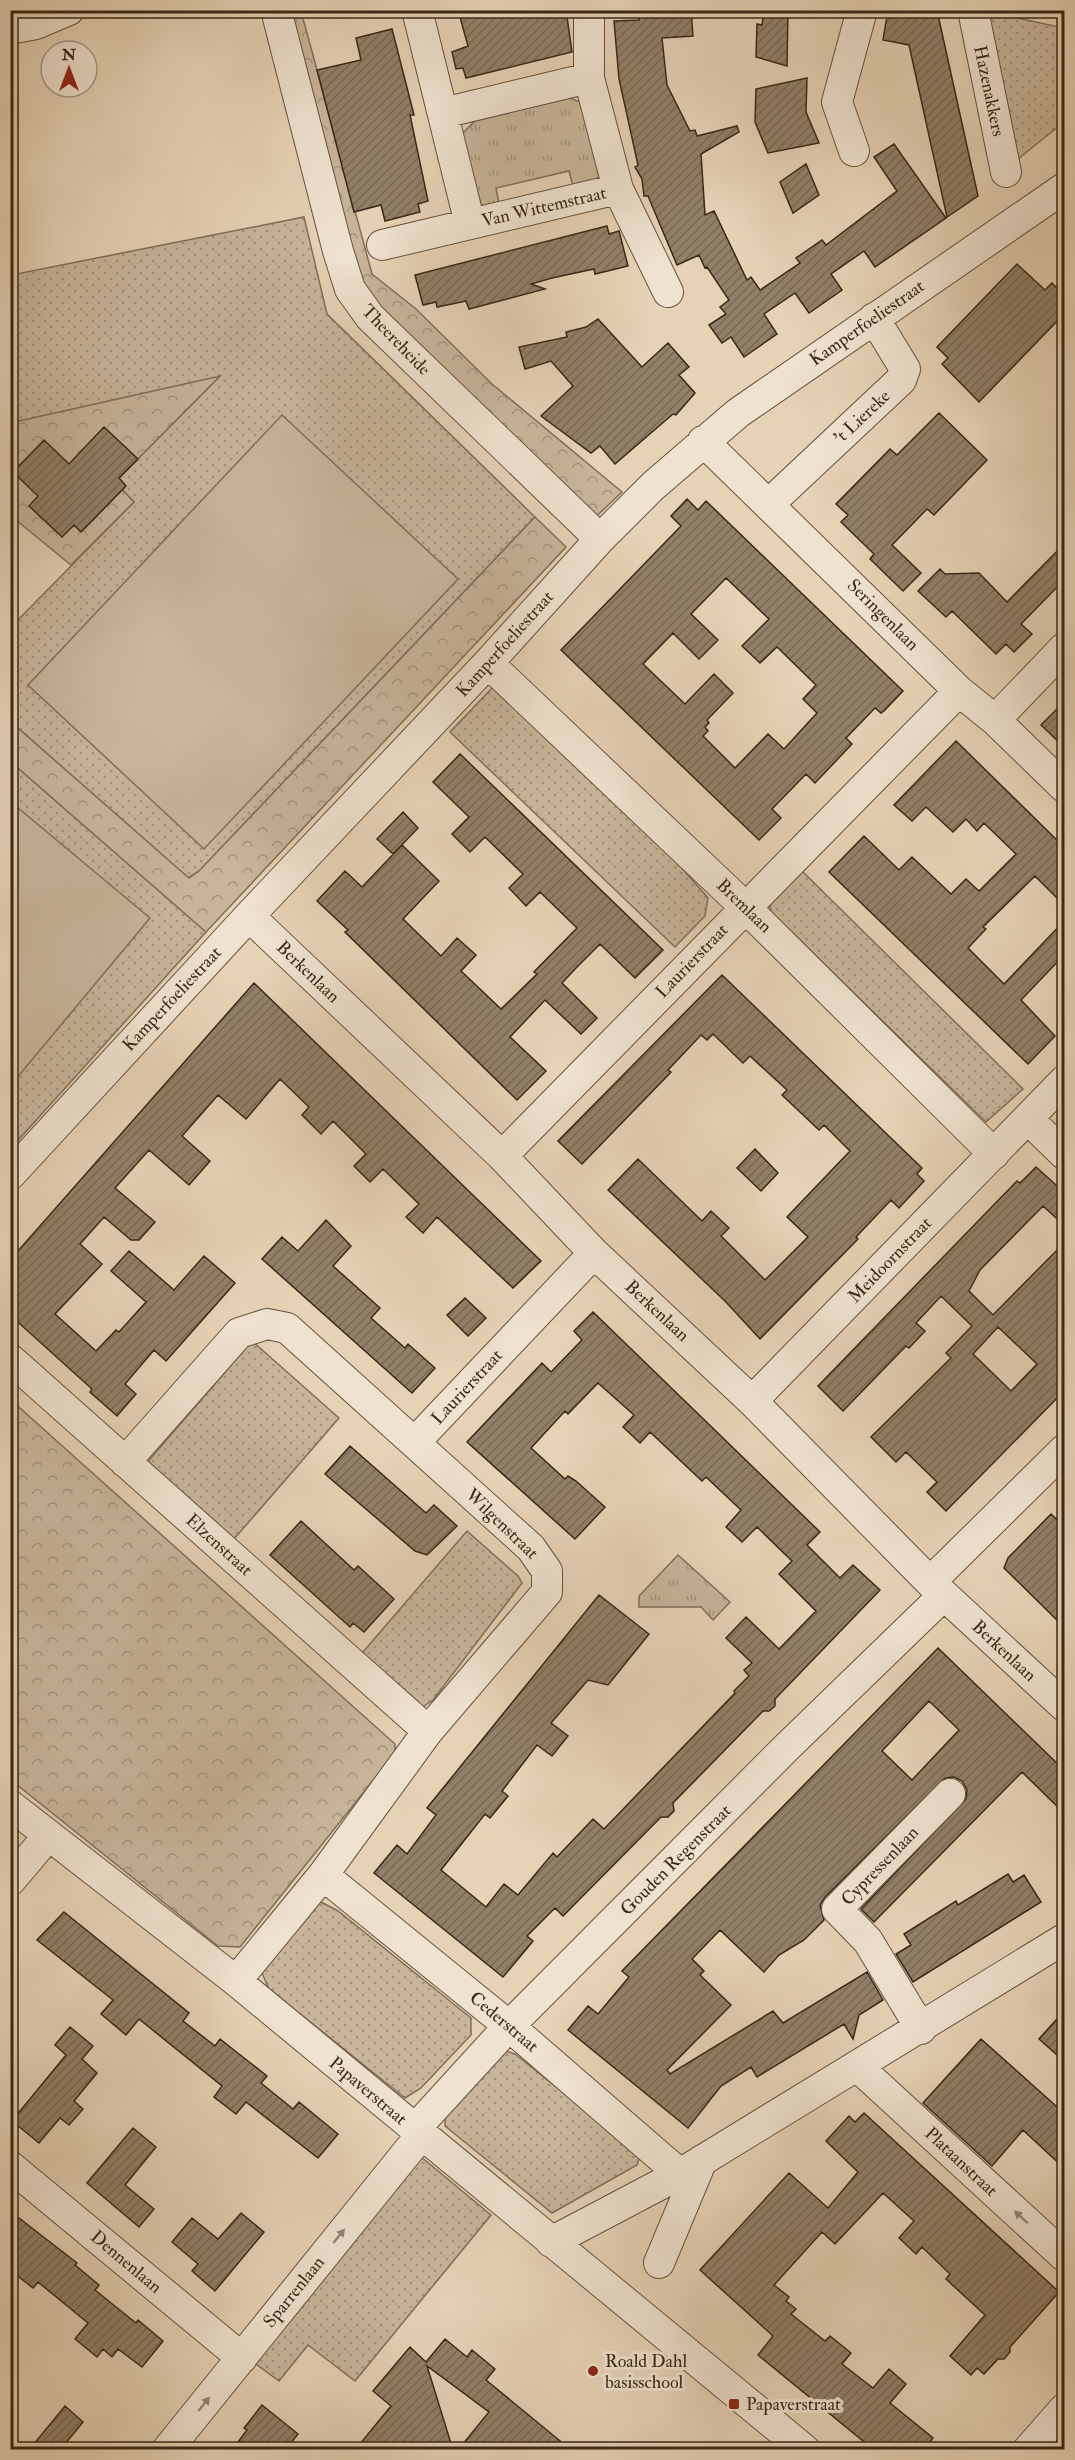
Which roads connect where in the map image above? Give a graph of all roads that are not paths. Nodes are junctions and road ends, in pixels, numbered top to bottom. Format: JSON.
{"nodes":[{"id":1,"x":69,"y":10,"type":"edge"},
{"id":2,"x":276,"y":10,"type":"edge"},
{"id":3,"x":417,"y":10,"type":"edge"},
{"id":4,"x":589,"y":10,"type":"edge"},
{"id":5,"x":862,"y":10,"type":"edge"},
{"id":6,"x":973,"y":10,"type":"edge"},
{"id":7,"x":10,"y":29,"type":"edge"},
{"id":8,"x":589,"y":78,"type":"junction"},
{"id":9,"x":443,"y":112,"type":"junction"},
{"id":10,"x":854,"y":152,"type":"dead end"},
{"id":11,"x":1006,"y":172,"type":"dead end"},
{"id":12,"x":1065,"y":188,"type":"edge"},
{"id":13,"x":618,"y":189,"type":"junction"},
{"id":14,"x":470,"y":224,"type":"junction"},
{"id":15,"x":382,"y":245,"type":"dead end"},
{"id":16,"x":668,"y":292,"type":"dead end"},
{"id":17,"x":874,"y":318,"type":"junction"},
{"id":18,"x":703,"y":441,"type":"junction"},
{"id":19,"x":770,"y":503,"type":"junction"},
{"id":20,"x":600,"y":539,"type":"junction"},
{"id":21,"x":1065,"y":648,"type":"edge"},
{"id":22,"x":488,"y":663,"type":"junction"},
{"id":23,"x":959,"y":691,"type":"junction"},
{"id":24,"x":995,"y":720,"type":"junction"},
{"id":25,"x":1065,"y":787,"type":"edge"},
{"id":26,"x":746,"y":907,"type":"junction"},
{"id":27,"x":249,"y":916,"type":"junction"},
{"id":28,"x":1065,"y":1082,"type":"edge"},
{"id":29,"x":1028,"y":1119,"type":"junction"},
{"id":30,"x":994,"y":1154,"type":"junction"},
{"id":31,"x":1065,"y":1154,"type":"edge"},
{"id":32,"x":502,"y":1156,"type":"junction"},
{"id":33,"x":10,"y":1176,"type":"edge"},
{"id":34,"x":594,"y":1253,"type":"junction"},
{"id":35,"x":10,"y":1359,"type":"edge"},
{"id":36,"x":752,"y":1401,"type":"junction"},
{"id":37,"x":415,"y":1442,"type":"junction"},
{"id":38,"x":1065,"y":1450,"type":"edge"},
{"id":39,"x":125,"y":1462,"type":"junction"},
{"id":40,"x":937,"y":1589,"type":"junction"},
{"id":41,"x":1065,"y":1706,"type":"edge"},
{"id":42,"x":428,"y":1731,"type":"junction"},
{"id":43,"x":950,"y":1794,"type":"dead end"},
{"id":44,"x":10,"y":1805,"type":"edge"},
{"id":45,"x":48,"y":1836,"type":"junction"},
{"id":46,"x":323,"y":1875,"type":"junction"},
{"id":47,"x":10,"y":1881,"type":"edge"},
{"id":48,"x":1065,"y":1939,"type":"edge"},
{"id":49,"x":236,"y":1982,"type":"junction"},
{"id":50,"x":509,"y":2026,"type":"junction"},
{"id":51,"x":921,"y":2029,"type":"junction"},
{"id":52,"x":858,"y":2067,"type":"junction"},
{"id":53,"x":418,"y":2132,"type":"junction"},
{"id":54,"x":10,"y":2166,"type":"edge"},
{"id":55,"x":691,"y":2167,"type":"junction"},
{"id":56,"x":551,"y":2241,"type":"junction"},
{"id":57,"x":1065,"y":2256,"type":"edge"},
{"id":58,"x":659,"y":2263,"type":"dead end"},
{"id":59,"x":242,"y":2358,"type":"junction"},
{"id":60,"x":1065,"y":2409,"type":"edge"},
{"id":61,"x":802,"y":2449,"type":"edge"},
{"id":62,"x":167,"y":2450,"type":"edge"},
{"id":63,"x":1028,"y":2450,"type":"edge"}],
"edges":[{"from":1,"to":7,"type":"street"},
{"from":2,"to":20,"type":"street","name":"Theereheide"},
{"from":3,"to":9,"type":"street","name":"Van Wittemstraat"},
{"from":4,"to":8,"type":"street","name":"Van Wittemstraat"},
{"from":5,"to":10,"type":"street"},
{"from":6,"to":11,"type":"street","name":"Hazenakkers"},
{"from":8,"to":9,"type":"street"},
{"from":8,"to":13,"type":"street","name":"Van Wittemstraat"},
{"from":9,"to":14,"type":"street","name":"Van Wittemstraat"},
{"from":12,"to":17,"type":"street","name":"Kamperfoeliestraat"},
{"from":13,"to":14,"type":"street","name":"Van Wittemstraat"},
{"from":13,"to":16,"type":"street","name":"Van Wittemstraat"},
{"from":14,"to":15,"type":"street","name":"Van Wittemstraat"},
{"from":17,"to":18,"type":"street","name":"Kamperfoeliestraat"},
{"from":17,"to":19,"type":"street","name":"'t Liereke"},
{"from":18,"to":19,"type":"street","name":"Seringenlaan"},
{"from":18,"to":20,"type":"street","name":"Kamperfoeliestraat"},
{"from":19,"to":23,"type":"street","name":"Seringenlaan"},
{"from":20,"to":22,"type":"street","name":"Kamperfoeliestraat"},
{"from":21,"to":24,"type":"street"},
{"from":22,"to":26,"type":"street","name":"Bremlaan"},
{"from":22,"to":27,"type":"street","name":"Kamperfoeliestraat"},
{"from":23,"to":24,"type":"street","name":"Seringenlaan"},
{"from":23,"to":26,"type":"street","name":"Laurierstraat"},
{"from":24,"to":25,"type":"street","name":"Seringenlaan"},
{"from":26,"to":30,"type":"street","name":"Bremlaan"},
{"from":26,"to":32,"type":"street","name":"Laurierstraat"},
{"from":27,"to":32,"type":"street","name":"Berkenlaan"},
{"from":27,"to":33,"type":"street","name":"Kamperfoeliestraat"},
{"from":28,"to":29,"type":"street","name":"Meidoornstraat"},
{"from":29,"to":30,"type":"street","name":"Meidoornstraat"},
{"from":29,"to":31,"type":"street"},
{"from":30,"to":36,"type":"street","name":"Meidoornstraat"},
{"from":32,"to":34,"type":"street","name":"Berkenlaan"},
{"from":34,"to":36,"type":"street","name":"Berkenlaan"},
{"from":34,"to":37,"type":"street","name":"Laurierstraat"},
{"from":35,"to":39,"type":"street","name":"Elzenstraat"},
{"from":36,"to":40,"type":"street","name":"Berkenlaan"},
{"from":37,"to":39,"type":"street","name":"Wilgenstraat"},
{"from":37,"to":42,"type":"street","name":"Wilgenstraat"},
{"from":38,"to":40,"type":"street","name":"Gouden Regenstraat"},
{"from":39,"to":42,"type":"street","name":"Elzenstraat"},
{"from":40,"to":41,"type":"street","name":"Berkenlaan"},
{"from":40,"to":50,"type":"street","name":"Gouden Regenstraat"},
{"from":42,"to":46,"type":"street","name":"Wilgenstraat"},
{"from":43,"to":51,"type":"street","name":"Cypressenlaan"},
{"from":44,"to":45,"type":"street","name":"Papaverstraat"},
{"from":45,"to":47,"type":"street"},
{"from":45,"to":49,"type":"street","name":"Papaverstraat"},
{"from":46,"to":49,"type":"street","name":"Wilgenstraat"},
{"from":46,"to":50,"type":"street","name":"Cederstraat"},
{"from":48,"to":51,"type":"street"},
{"from":49,"to":53,"type":"street","name":"Papaverstraat"},
{"from":50,"to":53,"type":"street","name":"Gouden Regenstraat"},
{"from":50,"to":55,"type":"street","name":"Cederstraat"},
{"from":51,"to":52,"type":"street"},
{"from":52,"to":55,"type":"street"},
{"from":57,"to":52,"type":"street","name":"Plataanstraat","one_way":true},
{"from":53,"to":56,"type":"street","name":"Papaverstraat"},
{"from":59,"to":53,"type":"street","name":"Sparrenlaan","one_way":true},
{"from":54,"to":59,"type":"street","name":"Dennenlaan"},
{"from":55,"to":56,"type":"street"},
{"from":55,"to":58,"type":"street"},
{"from":56,"to":61,"type":"street","name":"Papaverstraat"},
{"from":62,"to":59,"type":"street","name":"Sparrenlaan","one_way":true},
{"from":60,"to":63,"type":"street"}]}
